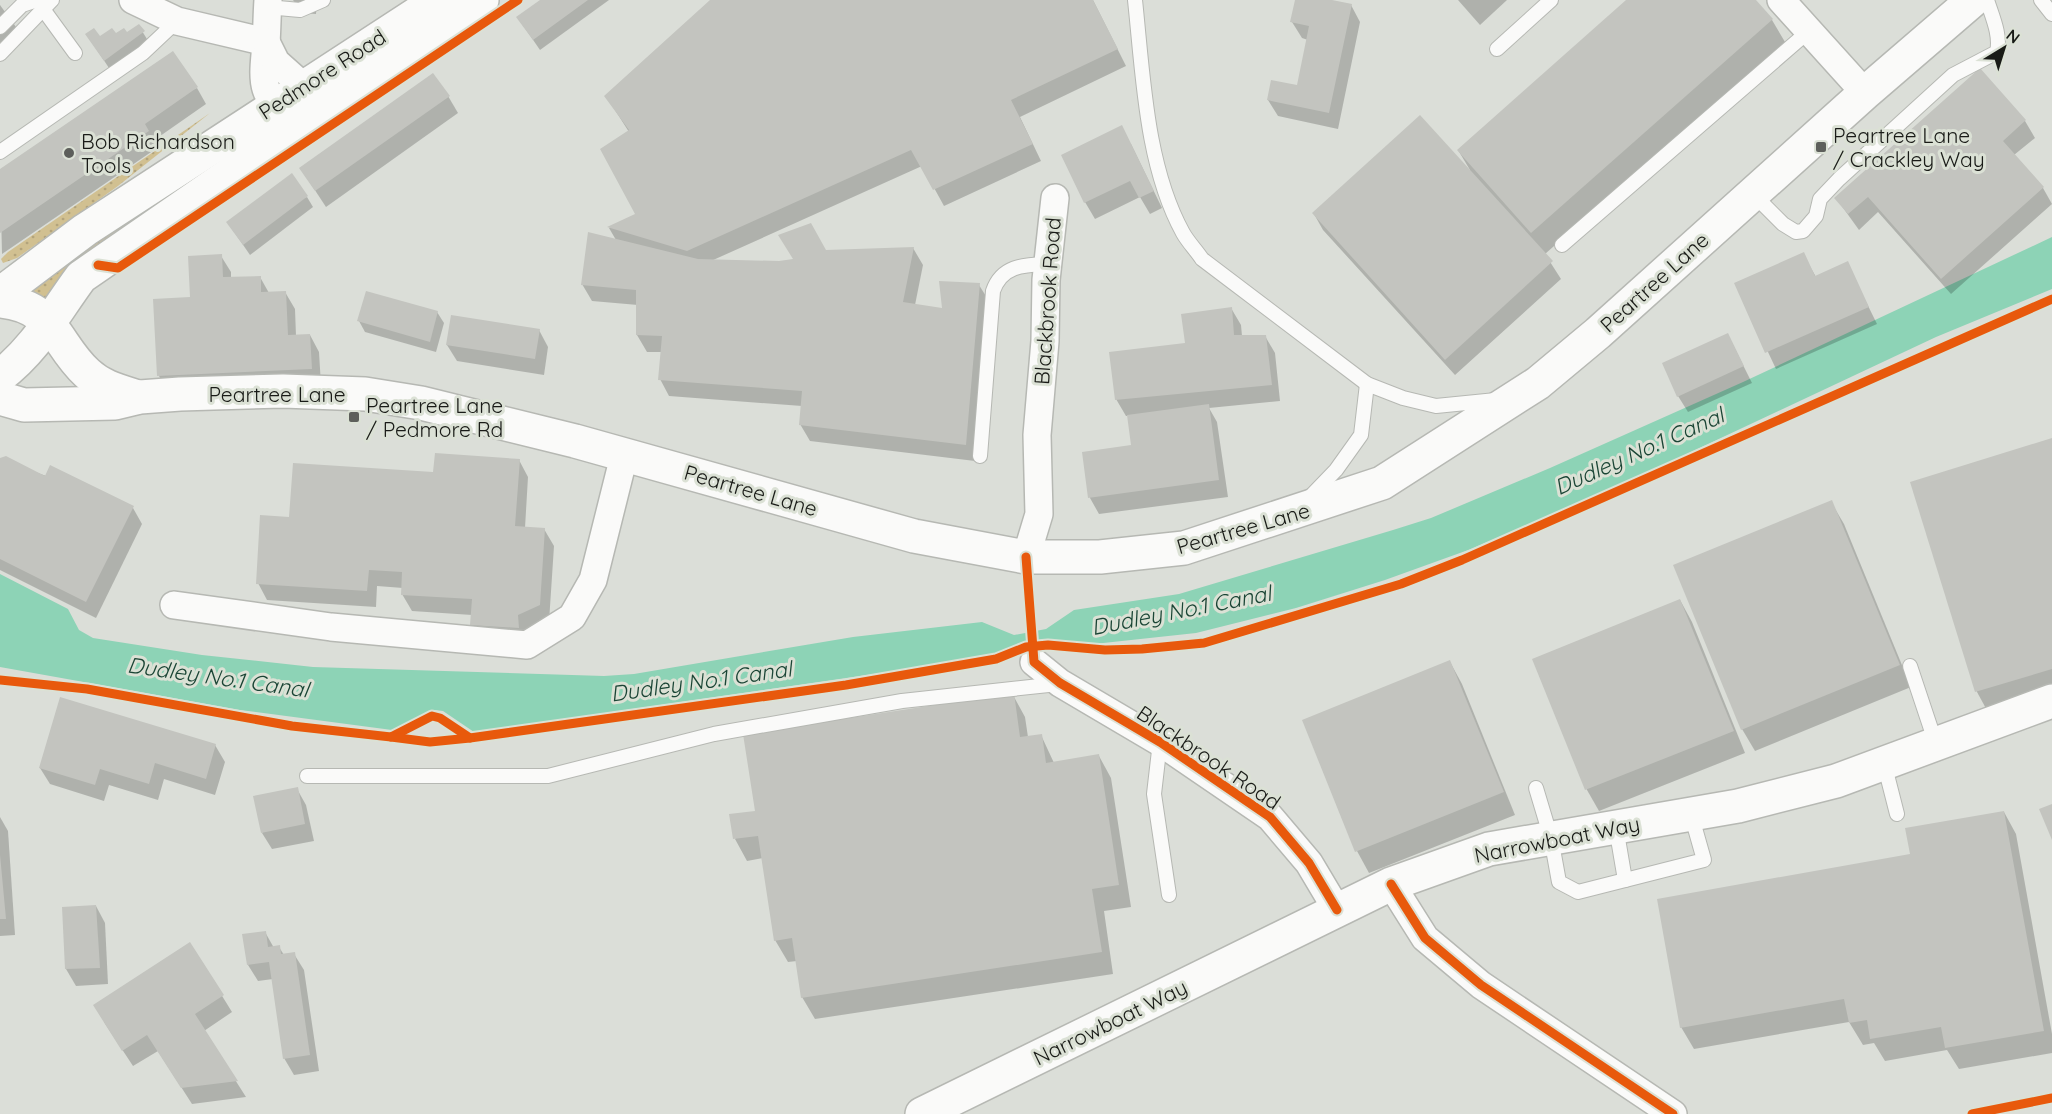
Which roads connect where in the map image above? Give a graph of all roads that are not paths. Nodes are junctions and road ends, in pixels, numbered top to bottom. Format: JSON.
{"nodes":[{"id":1,"x":133,"y":0,"type":"edge"},
{"id":2,"x":323,"y":0,"type":"edge"},
{"id":3,"x":438,"y":0,"type":"edge"},
{"id":4,"x":482,"y":0,"type":"edge"},
{"id":5,"x":1135,"y":0,"type":"edge"},
{"id":6,"x":1551,"y":0,"type":"edge"},
{"id":7,"x":1781,"y":0,"type":"edge"},
{"id":8,"x":1973,"y":0,"type":"edge"},
{"id":9,"x":1987,"y":0,"type":"edge"},
{"id":10,"x":2041,"y":0,"type":"edge"},
{"id":11,"x":44,"y":3,"type":"edge"},
{"id":12,"x":268,"y":4,"type":"edge"},
{"id":13,"x":2052,"y":14,"type":"edge"},
{"id":14,"x":177,"y":21,"type":"junction"},
{"id":15,"x":0,"y":27,"type":"edge"},
{"id":16,"x":1809,"y":31,"type":"junction"},
{"id":17,"x":266,"y":42,"type":"junction"},
{"id":18,"x":1497,"y":49,"type":"dead end"},
{"id":19,"x":75,"y":53,"type":"dead end"},
{"id":20,"x":0,"y":54,"type":"edge"},
{"id":21,"x":118,"y":70,"type":"junction"},
{"id":22,"x":101,"y":82,"type":"junction"},
{"id":23,"x":126,"y":83,"type":"dead end"},
{"id":24,"x":1865,"y":93,"type":"junction"},
{"id":25,"x":110,"y":94,"type":"dead end"},
{"id":26,"x":309,"y":101,"type":"junction"},
{"id":27,"x":276,"y":104,"type":"junction"},
{"id":28,"x":38,"y":126,"type":"junction"},
{"id":29,"x":46,"y":138,"type":"dead end"},
{"id":30,"x":0,"y":152,"type":"edge"},
{"id":31,"x":1753,"y":194,"type":"junction"},
{"id":32,"x":1055,"y":198,"type":"dead end"},
{"id":33,"x":1562,"y":245,"type":"dead end"},
{"id":34,"x":1048,"y":264,"type":"junction"},
{"id":35,"x":2,"y":290,"type":"edge"},
{"id":36,"x":49,"y":323,"type":"junction"},
{"id":37,"x":0,"y":376,"type":"edge"},
{"id":38,"x":1367,"y":384,"type":"junction"},
{"id":39,"x":140,"y":397,"type":"junction"},
{"id":40,"x":0,"y":398,"type":"edge"},
{"id":41,"x":1513,"y":398,"type":"junction"},
{"id":42,"x":624,"y":456,"type":"junction"},
{"id":43,"x":980,"y":456,"type":"dead end"},
{"id":44,"x":1293,"y":514,"type":"junction"},
{"id":45,"x":1026,"y":557,"type":"junction"},
{"id":46,"x":174,"y":605,"type":"dead end"},
{"id":47,"x":1034,"y":662,"type":"dead end"},
{"id":48,"x":1910,"y":666,"type":"dead end"},
{"id":49,"x":1060,"y":683,"type":"junction"},
{"id":50,"x":2052,"y":701,"type":"edge"},
{"id":51,"x":1160,"y":742,"type":"junction"},
{"id":52,"x":1936,"y":744,"type":"junction"},
{"id":53,"x":1884,"y":764,"type":"junction"},
{"id":54,"x":307,"y":777,"type":"dead end"},
{"id":55,"x":1536,"y":788,"type":"dead end"},
{"id":56,"x":1691,"y":814,"type":"junction"},
{"id":57,"x":1897,"y":814,"type":"dead end"},
{"id":58,"x":1616,"y":827,"type":"junction"},
{"id":59,"x":1551,"y":838,"type":"junction"},
{"id":60,"x":1625,"y":880,"type":"junction"},
{"id":61,"x":1391,"y":884,"type":"junction"},
{"id":62,"x":1169,"y":895,"type":"dead end"},
{"id":63,"x":1337,"y":910,"type":"junction"},
{"id":64,"x":922,"y":1114,"type":"edge"},
{"id":65,"x":1674,"y":1114,"type":"edge"}],
"edges":[{"from":1,"to":14,"type":"street"},
{"from":2,"to":12,"type":"lane"},
{"from":3,"to":26,"type":"main road","name":"Pedmore Road"},
{"from":4,"to":26,"type":"main road","name":"Pedmore Road"},
{"from":5,"to":38,"type":"lane"},
{"from":6,"to":18,"type":"lane"},
{"from":7,"to":16,"type":"street"},
{"from":8,"to":24,"type":"main road","name":"Peartree Lane"},
{"from":9,"to":31,"type":"lane"},
{"from":10,"to":13,"type":"lane"},
{"from":11,"to":15,"type":"lane"},
{"from":11,"to":19,"type":"lane"},
{"from":11,"to":20,"type":"lane"},
{"from":12,"to":17,"type":"street"},
{"from":14,"to":17,"type":"street"},
{"from":14,"to":21,"type":"lane"},
{"from":16,"to":24,"type":"street"},
{"from":16,"to":33,"type":"lane"},
{"from":17,"to":26,"type":"street"},
{"from":17,"to":27,"type":"street"},
{"from":21,"to":22,"type":"lane"},
{"from":21,"to":23,"type":"lane"},
{"from":22,"to":25,"type":"lane"},
{"from":22,"to":28,"type":"lane"},
{"from":24,"to":31,"type":"main road","name":"Peartree Lane"},
{"from":26,"to":27,"type":"main road","name":"Pedmore Road"},
{"from":26,"to":36,"type":"main road","name":"Pedmore Road"},
{"from":27,"to":35,"type":"main road","name":"Pedmore Road"},
{"from":28,"to":29,"type":"lane"},
{"from":28,"to":30,"type":"lane"},
{"from":31,"to":41,"type":"main road","name":"Peartree Lane"},
{"from":32,"to":34,"type":"street","name":"Blackbrook Road"},
{"from":34,"to":43,"type":"lane"},
{"from":34,"to":45,"type":"street","name":"Blackbrook Road"},
{"from":35,"to":36,"type":"main road"},
{"from":36,"to":37,"type":"main road"},
{"from":36,"to":39,"type":"main road","name":"Peartree Lane"},
{"from":38,"to":41,"type":"lane"},
{"from":38,"to":44,"type":"lane"},
{"from":39,"to":40,"type":"main road","name":"Peartree Lane"},
{"from":39,"to":42,"type":"main road","name":"Peartree Lane"},
{"from":41,"to":44,"type":"main road","name":"Peartree Lane"},
{"from":42,"to":45,"type":"main road","name":"Peartree Lane"},
{"from":42,"to":46,"type":"street"},
{"from":44,"to":45,"type":"main road","name":"Peartree Lane"},
{"from":47,"to":49,"type":"street","name":"Blackbrook Road"},
{"from":48,"to":52,"type":"lane"},
{"from":49,"to":51,"type":"street","name":"Blackbrook Road"},
{"from":49,"to":54,"type":"lane"},
{"from":50,"to":52,"type":"main road","name":"Narrowboat Way"},
{"from":51,"to":62,"type":"lane"},
{"from":51,"to":63,"type":"street","name":"Blackbrook Road"},
{"from":52,"to":53,"type":"main road","name":"Narrowboat Way"},
{"from":53,"to":56,"type":"main road","name":"Narrowboat Way"},
{"from":53,"to":57,"type":"lane"},
{"from":55,"to":59,"type":"lane"},
{"from":56,"to":58,"type":"main road","name":"Narrowboat Way"},
{"from":56,"to":60,"type":"lane"},
{"from":58,"to":59,"type":"main road","name":"Narrowboat Way"},
{"from":58,"to":60,"type":"lane"},
{"from":59,"to":60,"type":"lane"},
{"from":59,"to":61,"type":"main road","name":"Narrowboat Way"},
{"from":61,"to":63,"type":"main road","name":"Narrowboat Way"},
{"from":61,"to":65,"type":"street"},
{"from":63,"to":64,"type":"main road","name":"Narrowboat Way"}]}
